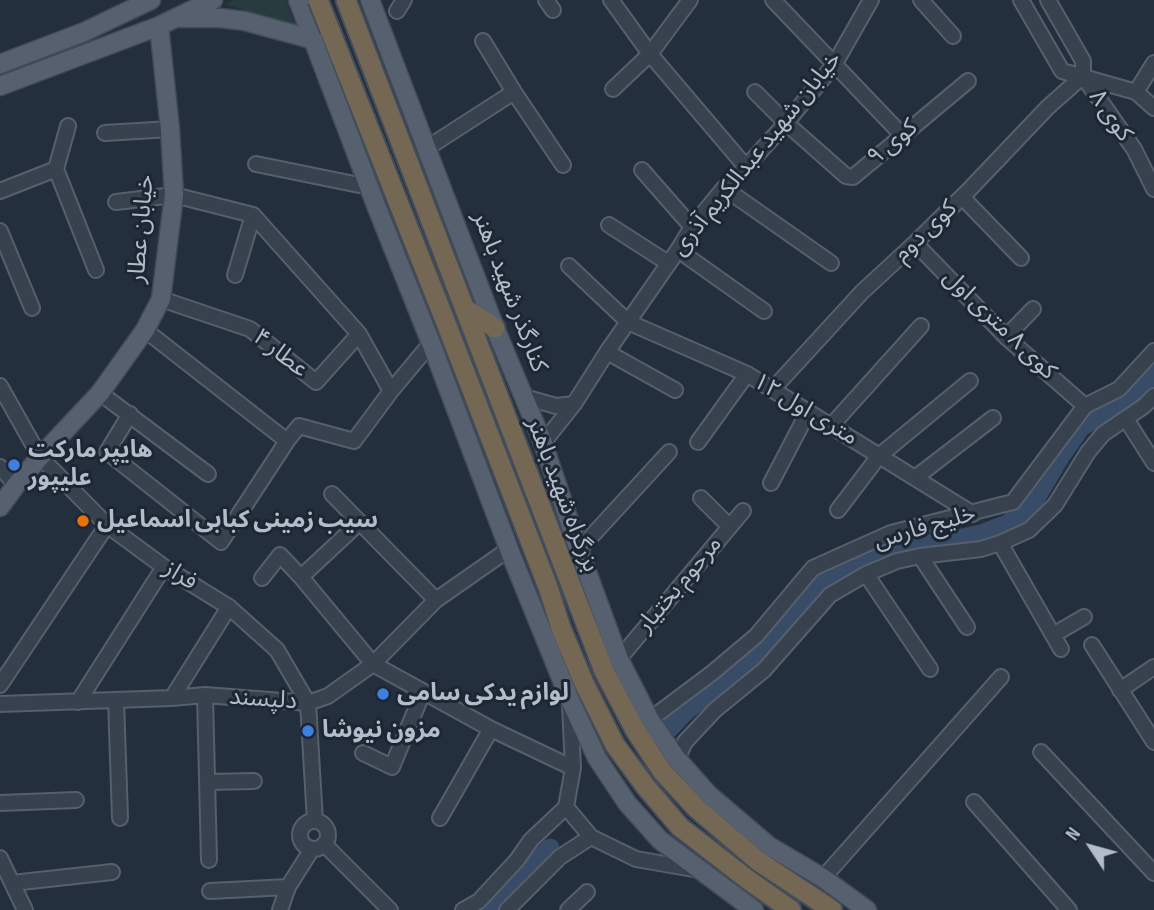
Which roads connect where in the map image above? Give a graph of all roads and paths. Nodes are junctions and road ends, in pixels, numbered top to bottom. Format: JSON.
{"nodes":[{"id":1,"x":151,"y":0,"type":"edge"},
{"id":2,"x":214,"y":0,"type":"edge"},
{"id":3,"x":298,"y":0,"type":"edge"},
{"id":4,"x":318,"y":0,"type":"edge"},
{"id":5,"x":327,"y":0,"type":"edge"},
{"id":6,"x":346,"y":0,"type":"edge"},
{"id":7,"x":611,"y":0,"type":"edge"},
{"id":8,"x":690,"y":0,"type":"edge"},
{"id":9,"x":773,"y":0,"type":"edge"},
{"id":10,"x":871,"y":0,"type":"edge"},
{"id":11,"x":920,"y":0,"type":"edge"},
{"id":12,"x":1021,"y":0,"type":"edge"},
{"id":13,"x":369,"y":2,"type":"edge"},
{"id":14,"x":1051,"y":2,"type":"edge"},
{"id":15,"x":177,"y":18,"type":"junction"},
{"id":16,"x":159,"y":26,"type":"junction"},
{"id":17,"x":953,"y":36,"type":"dead end"},
{"id":18,"x":311,"y":39,"type":"junction"},
{"id":19,"x":483,"y":41,"type":"dead end"},
{"id":20,"x":650,"y":54,"type":"junction"},
{"id":21,"x":1154,"y":63,"type":"edge"},
{"id":22,"x":0,"y":64,"type":"edge"},
{"id":23,"x":834,"y":65,"type":"junction"},
{"id":24,"x":1083,"y":76,"type":"junction"},
{"id":25,"x":968,"y":81,"type":"dead end"},
{"id":26,"x":0,"y":86,"type":"edge"},
{"id":27,"x":613,"y":89,"type":"dead end"},
{"id":28,"x":514,"y":92,"type":"junction"},
{"id":29,"x":755,"y":92,"type":"dead end"},
{"id":30,"x":1136,"y":92,"type":"junction"},
{"id":31,"x":1154,"y":108,"type":"edge"},
{"id":32,"x":786,"y":122,"type":"junction"},
{"id":33,"x":68,"y":126,"type":"dead end"},
{"id":34,"x":170,"y":129,"type":"junction"},
{"id":35,"x":105,"y":133,"type":"dead end"},
{"id":36,"x":902,"y":135,"type":"junction"},
{"id":37,"x":427,"y":148,"type":"junction"},
{"id":38,"x":256,"y":164,"type":"dead end"},
{"id":39,"x":563,"y":165,"type":"dead end"},
{"id":40,"x":746,"y":167,"type":"junction"},
{"id":41,"x":56,"y":169,"type":"junction"},
{"id":42,"x":642,"y":170,"type":"dead end"},
{"id":43,"x":369,"y":187,"type":"junction"},
{"id":44,"x":724,"y":188,"type":"junction"},
{"id":45,"x":1154,"y":189,"type":"edge"},
{"id":46,"x":0,"y":191,"type":"edge"},
{"id":47,"x":174,"y":195,"type":"junction"},
{"id":48,"x":962,"y":197,"type":"junction"},
{"id":49,"x":116,"y":202,"type":"dead end"},
{"id":50,"x":253,"y":215,"type":"junction"},
{"id":51,"x":609,"y":225,"type":"dead end"},
{"id":52,"x":692,"y":227,"type":"junction"},
{"id":53,"x":0,"y":231,"type":"edge"},
{"id":54,"x":915,"y":243,"type":"junction"},
{"id":55,"x":678,"y":250,"type":"junction"},
{"id":56,"x":1021,"y":258,"type":"dead end"},
{"id":57,"x":668,"y":263,"type":"junction"},
{"id":58,"x":831,"y":263,"type":"dead end"},
{"id":59,"x":569,"y":266,"type":"dead end"},
{"id":60,"x":96,"y":270,"type":"dead end"},
{"id":61,"x":235,"y":275,"type":"dead end"},
{"id":62,"x":161,"y":299,"type":"junction"},
{"id":63,"x":32,"y":308,"type":"dead end"},
{"id":64,"x":465,"y":309,"type":"junction"},
{"id":65,"x":1033,"y":309,"type":"dead end"},
{"id":66,"x":764,"y":310,"type":"dead end"},
{"id":67,"x":628,"y":322,"type":"junction"},
{"id":68,"x":921,"y":326,"type":"dead end"},
{"id":69,"x":495,"y":328,"type":"junction"},
{"id":70,"x":145,"y":330,"type":"junction"},
{"id":71,"x":359,"y":334,"type":"junction"},
{"id":72,"x":1006,"y":337,"type":"junction"},
{"id":73,"x":431,"y":343,"type":"junction"},
{"id":74,"x":1154,"y":351,"type":"edge"},
{"id":75,"x":607,"y":352,"type":"junction"},
{"id":76,"x":747,"y":374,"type":"junction"},
{"id":77,"x":970,"y":381,"type":"dead end"},
{"id":78,"x":0,"y":386,"type":"edge"},
{"id":79,"x":675,"y":390,"type":"dead end"},
{"id":80,"x":772,"y":390,"type":"junction"},
{"id":81,"x":391,"y":391,"type":"junction"},
{"id":82,"x":100,"y":393,"type":"junction"},
{"id":83,"x":1154,"y":396,"type":"edge"},
{"id":84,"x":524,"y":397,"type":"junction"},
{"id":85,"x":574,"y":404,"type":"junction"},
{"id":86,"x":1084,"y":406,"type":"junction"},
{"id":87,"x":808,"y":412,"type":"junction"},
{"id":88,"x":130,"y":414,"type":"junction"},
{"id":89,"x":993,"y":418,"type":"dead end"},
{"id":90,"x":1126,"y":419,"type":"junction"},
{"id":91,"x":831,"y":426,"type":"junction"},
{"id":92,"x":287,"y":440,"type":"junction"},
{"id":93,"x":698,"y":442,"type":"dead end"},
{"id":94,"x":543,"y":443,"type":"junction"},
{"id":95,"x":669,"y":452,"type":"dead end"},
{"id":96,"x":879,"y":456,"type":"junction"},
{"id":97,"x":40,"y":457,"type":"junction"},
{"id":98,"x":1154,"y":464,"type":"edge"},
{"id":99,"x":0,"y":467,"type":"edge"},
{"id":100,"x":208,"y":474,"type":"dead end"},
{"id":101,"x":915,"y":478,"type":"junction"},
{"id":102,"x":771,"y":483,"type":"dead end"},
{"id":103,"x":16,"y":485,"type":"junction"},
{"id":104,"x":332,"y":494,"type":"dead end"},
{"id":105,"x":701,"y":498,"type":"dead end"},
{"id":106,"x":0,"y":507,"type":"edge"},
{"id":107,"x":838,"y":510,"type":"dead end"},
{"id":108,"x":743,"y":511,"type":"dead end"},
{"id":109,"x":973,"y":513,"type":"junction"},
{"id":110,"x":360,"y":522,"type":"junction"},
{"id":111,"x":107,"y":525,"type":"junction"},
{"id":112,"x":729,"y":526,"type":"junction"},
{"id":113,"x":1000,"y":543,"type":"junction"},
{"id":114,"x":579,"y":550,"type":"junction"},
{"id":115,"x":511,"y":553,"type":"junction"},
{"id":116,"x":919,"y":556,"type":"junction"},
{"id":117,"x":164,"y":567,"type":"junction"},
{"id":118,"x":866,"y":574,"type":"junction"},
{"id":119,"x":301,"y":577,"type":"junction"},
{"id":120,"x":262,"y":578,"type":"dead end"},
{"id":121,"x":548,"y":587,"type":"junction"},
{"id":122,"x":436,"y":600,"type":"junction"},
{"id":123,"x":229,"y":607,"type":"junction"},
{"id":124,"x":1084,"y":617,"type":"dead end"},
{"id":125,"x":967,"y":627,"type":"dead end"},
{"id":126,"x":561,"y":628,"type":"junction"},
{"id":127,"x":1053,"y":635,"type":"junction"},
{"id":128,"x":1092,"y":645,"type":"dead end"},
{"id":129,"x":1061,"y":649,"type":"dead end"},
{"id":130,"x":619,"y":659,"type":"junction"},
{"id":131,"x":373,"y":664,"type":"junction"},
{"id":132,"x":1154,"y":667,"type":"edge"},
{"id":133,"x":930,"y":669,"type":"dead end"},
{"id":134,"x":1001,"y":677,"type":"dead end"},
{"id":135,"x":0,"y":685,"type":"edge"},
{"id":136,"x":1120,"y":690,"type":"junction"},
{"id":137,"x":423,"y":692,"type":"junction"},
{"id":138,"x":567,"y":694,"type":"junction"},
{"id":139,"x":205,"y":695,"type":"junction"},
{"id":140,"x":172,"y":698,"type":"junction"},
{"id":141,"x":116,"y":700,"type":"junction"},
{"id":142,"x":78,"y":702,"type":"junction"},
{"id":143,"x":308,"y":703,"type":"junction"},
{"id":144,"x":0,"y":704,"type":"edge"},
{"id":145,"x":642,"y":725,"type":"junction"},
{"id":146,"x":491,"y":729,"type":"junction"},
{"id":147,"x":1154,"y":742,"type":"edge"},
{"id":148,"x":1041,"y":752,"type":"dead end"},
{"id":149,"x":363,"y":753,"type":"dead end"},
{"id":150,"x":677,"y":759,"type":"junction"},
{"id":151,"x":573,"y":768,"type":"junction"},
{"id":152,"x":254,"y":781,"type":"dead end"},
{"id":153,"x":208,"y":782,"type":"junction"},
{"id":154,"x":76,"y":800,"type":"dead end"},
{"id":155,"x":974,"y":802,"type":"dead end"},
{"id":156,"x":0,"y":803,"type":"edge"},
{"id":157,"x":566,"y":807,"type":"junction"},
{"id":158,"x":120,"y":818,"type":"dead end"},
{"id":159,"x":440,"y":818,"type":"dead end"},
{"id":160,"x":315,"y":821,"type":"junction"},
{"id":161,"x":590,"y":837,"type":"junction"},
{"id":162,"x":318,"y":846,"type":"junction"},
{"id":163,"x":0,"y":858,"type":"edge"},
{"id":164,"x":209,"y":860,"type":"dead end"},
{"id":165,"x":699,"y":870,"type":"junction"},
{"id":166,"x":112,"y":872,"type":"dead end"},
{"id":167,"x":1154,"y":873,"type":"edge"},
{"id":168,"x":823,"y":878,"type":"junction"},
{"id":169,"x":12,"y":883,"type":"junction"},
{"id":170,"x":288,"y":887,"type":"junction"},
{"id":171,"x":210,"y":891,"type":"dead end"},
{"id":172,"x":587,"y":892,"type":"dead end"},
{"id":173,"x":813,"y":897,"type":"junction"},
{"id":174,"x":24,"y":910,"type":"edge"},
{"id":175,"x":279,"y":910,"type":"edge"},
{"id":176,"x":390,"y":910,"type":"edge"},
{"id":177,"x":463,"y":910,"type":"edge"},
{"id":178,"x":507,"y":910,"type":"edge"},
{"id":179,"x":568,"y":910,"type":"edge"},
{"id":180,"x":754,"y":910,"type":"edge"},
{"id":181,"x":791,"y":910,"type":"edge"},
{"id":182,"x":832,"y":910,"type":"edge"},
{"id":183,"x":838,"y":910,"type":"edge"},
{"id":184,"x":867,"y":910,"type":"edge"},
{"id":185,"x":1069,"y":910,"type":"edge"}],
"edges":[{"from":1,"to":22,"type":"main road"},
{"from":2,"to":15,"type":"main road"},
{"from":3,"to":18,"type":"main road"},
{"from":4,"to":121,"type":"highway","name":"بزرگراه شهید باهنر","bridge":true},
{"from":5,"to":18,"type":"main road"},
{"from":6,"to":64,"type":"highway","name":"بزرگراه شهید باهنر"},
{"from":7,"to":20,"type":"street"},
{"from":8,"to":20,"type":"street"},
{"from":9,"to":23,"type":"street"},
{"from":10,"to":23,"type":"street","name":"خیابان شهید عبدالکریم آذری"},
{"from":11,"to":17,"type":"street"},
{"from":12,"to":24,"type":"street"},
{"from":13,"to":37,"type":"main road","name":"کنارگذر شهید باهنر"},
{"from":14,"to":24,"type":"street"},
{"from":15,"to":16,"type":"main road"},
{"from":15,"to":18,"type":"main road"},
{"from":16,"to":26,"type":"main road"},
{"from":16,"to":34,"type":"main road","name":"خیابان عطار"},
{"from":18,"to":43,"type":"main road"},
{"from":19,"to":28,"type":"street"},
{"from":20,"to":27,"type":"street"},
{"from":20,"to":40,"type":"street"},
{"from":21,"to":30,"type":"street"},
{"from":23,"to":32,"type":"street","name":"خیابان شهید عبدالکریم آذری"},
{"from":23,"to":36,"type":"street"},
{"from":24,"to":30,"type":"street","name":"کوی ۸"},
{"from":24,"to":45,"type":"street","name":"کوی ۸"},
{"from":24,"to":48,"type":"street","name":"کوی دوم"},
{"from":25,"to":36,"type":"street","name":"کوی ۹"},
{"from":28,"to":37,"type":"street"},
{"from":28,"to":39,"type":"street"},
{"from":29,"to":32,"type":"street"},
{"from":30,"to":31,"type":"street","name":"کوی ۸"},
{"from":32,"to":36,"type":"street","name":"کوی ۹"},
{"from":32,"to":40,"type":"street","name":"خیابان شهید عبدالکریم آذری"},
{"from":33,"to":41,"type":"street"},
{"from":34,"to":35,"type":"street"},
{"from":34,"to":47,"type":"main road","name":"خیابان عطار"},
{"from":37,"to":69,"type":"main road","name":"کنارگذر شهید باهنر"},
{"from":38,"to":43,"type":"street"},
{"from":40,"to":44,"type":"street","name":"خیابان شهید عبدالکریم آذری"},
{"from":41,"to":46,"type":"street"},
{"from":41,"to":60,"type":"street"},
{"from":42,"to":52,"type":"street"},
{"from":43,"to":73,"type":"main road"},
{"from":44,"to":52,"type":"street","name":"خیابان شهید عبدالکریم آذری"},
{"from":44,"to":58,"type":"street"},
{"from":47,"to":49,"type":"street"},
{"from":47,"to":50,"type":"street"},
{"from":47,"to":62,"type":"main road","name":"خیابان عطار"},
{"from":48,"to":54,"type":"street","name":"کوی دوم"},
{"from":48,"to":56,"type":"street"},
{"from":50,"to":61,"type":"street"},
{"from":50,"to":71,"type":"street"},
{"from":51,"to":57,"type":"street"},
{"from":52,"to":55,"type":"street","name":"خیابان شهید عبدالکریم آذری"},
{"from":53,"to":63,"type":"street"},
{"from":54,"to":72,"type":"street","name":"کوی ۸ متری اول"},
{"from":54,"to":80,"type":"street","name":"کوی دوم"},
{"from":55,"to":57,"type":"street","name":"خیابان شهید عبدالکریم آذری"},
{"from":55,"to":66,"type":"street"},
{"from":57,"to":67,"type":"street","name":"خیابان شهید عبدالکریم آذری"},
{"from":59,"to":67,"type":"street","name":"۱۲ متری اول"},
{"from":62,"to":70,"type":"main road","name":"خیابان عطار"},
{"from":62,"to":71,"type":"street","name":"عطار ۴"},
{"from":64,"to":69,"type":"highway"},
{"from":64,"to":145,"type":"highway","name":"بزرگراه شهید باهنر"},
{"from":65,"to":72,"type":"street"},
{"from":67,"to":75,"type":"street","name":"خیابان شهید عبدالکریم آذری"},
{"from":67,"to":76,"type":"street","name":"۱۲ متری اول"},
{"from":68,"to":91,"type":"street"},
{"from":69,"to":84,"type":"main road","name":"کنارگذر شهید باهنر"},
{"from":70,"to":82,"type":"main road","name":"خیابان عطار"},
{"from":70,"to":92,"type":"street"},
{"from":71,"to":81,"type":"street"},
{"from":72,"to":86,"type":"street","name":"کوی ۸ متری اول"},
{"from":73,"to":81,"type":"street"},
{"from":73,"to":115,"type":"main road"},
{"from":74,"to":86,"type":"street","name":"خلیج فارس"},
{"from":75,"to":79,"type":"street"},
{"from":75,"to":85,"type":"street","name":"خیابان شهید عبدالکریم آذری"},
{"from":76,"to":80,"type":"street","name":"۱۲ متری اول"},
{"from":76,"to":93,"type":"street"},
{"from":77,"to":96,"type":"street"},
{"from":78,"to":97,"type":"street","name":"فراز"},
{"from":80,"to":87,"type":"street","name":"۱۲ متری اول"},
{"from":81,"to":92,"type":"street"},
{"from":82,"to":88,"type":"street"},
{"from":82,"to":97,"type":"main road","name":"خیابان عطار"},
{"from":83,"to":90,"type":"street","name":"خلیج فارس"},
{"from":84,"to":85,"type":"street"},
{"from":84,"to":94,"type":"main road","name":"کنارگذر شهید باهنر"},
{"from":85,"to":94,"type":"street","name":"خیابان شهید عبدالکریم آذری"},
{"from":86,"to":109,"type":"street","name":"خلیج فارس"},
{"from":87,"to":91,"type":"street","name":"۱۲ متری اول"},
{"from":87,"to":102,"type":"street"},
{"from":88,"to":92,"type":"street"},
{"from":88,"to":100,"type":"street"},
{"from":89,"to":101,"type":"street"},
{"from":90,"to":98,"type":"street"},
{"from":90,"to":113,"type":"street","name":"خلیج فارس"},
{"from":91,"to":96,"type":"street","name":"۱۲ متری اول"},
{"from":94,"to":114,"type":"main road","name":"کنارگذر شهید باهنر"},
{"from":95,"to":114,"type":"street"},
{"from":96,"to":101,"type":"street","name":"۱۲ متری اول"},
{"from":96,"to":107,"type":"street"},
{"from":97,"to":103,"type":"main road","name":"خیابان عطار"},
{"from":97,"to":111,"type":"street","name":"فراز"},
{"from":99,"to":103,"type":"street"},
{"from":101,"to":109,"type":"street","name":"۱۲ متری اول"},
{"from":103,"to":106,"type":"main road","name":"خیابان عطار"},
{"from":104,"to":110,"type":"street"},
{"from":105,"to":112,"type":"street"},
{"from":108,"to":112,"type":"street","name":"مرحوم بختیار"},
{"from":109,"to":145,"type":"street","name":"خلیج فارس"},
{"from":110,"to":119,"type":"street"},
{"from":110,"to":122,"type":"street"},
{"from":111,"to":117,"type":"street","name":"فراز"},
{"from":111,"to":135,"type":"street"},
{"from":112,"to":130,"type":"street","name":"مرحوم بختیار"},
{"from":113,"to":116,"type":"street","name":"خلیج فارس"},
{"from":113,"to":127,"type":"street"},
{"from":114,"to":130,"type":"main road","name":"کنارگذر شهید باهنر"},
{"from":115,"to":121,"type":"main road"},
{"from":115,"to":122,"type":"street","name":"دلپسند"},
{"from":115,"to":138,"type":"main road"},
{"from":116,"to":118,"type":"street","name":"خلیج فارس"},
{"from":116,"to":125,"type":"street"},
{"from":117,"to":123,"type":"street","name":"فراز"},
{"from":117,"to":142,"type":"street"},
{"from":118,"to":133,"type":"street"},
{"from":118,"to":150,"type":"street","name":"خلیج فارس"},
{"from":119,"to":120,"type":"street"},
{"from":119,"to":131,"type":"street"},
{"from":121,"to":126,"type":"highway","name":"بزرگراه شهید باهنر"},
{"from":122,"to":131,"type":"street","name":"دلپسند"},
{"from":123,"to":140,"type":"street"},
{"from":123,"to":143,"type":"street","name":"فراز"},
{"from":124,"to":127,"type":"street"},
{"from":126,"to":138,"type":"main road"},
{"from":126,"to":181,"type":"highway","name":"بزرگراه شهید باهنر"},
{"from":127,"to":129,"type":"street"},
{"from":128,"to":136,"type":"street"},
{"from":130,"to":145,"type":"main road","name":"کنارگذر شهید باهنر"},
{"from":131,"to":137,"type":"street"},
{"from":131,"to":143,"type":"street","name":"دلپسند"},
{"from":132,"to":136,"type":"street"},
{"from":134,"to":168,"type":"street"},
{"from":136,"to":147,"type":"street"},
{"from":137,"to":146,"type":"street"},
{"from":137,"to":149,"type":"street"},
{"from":138,"to":151,"type":"street"},
{"from":138,"to":165,"type":"main road"},
{"from":139,"to":140,"type":"street","name":"دلپسند"},
{"from":139,"to":143,"type":"street","name":"دلپسند"},
{"from":139,"to":153,"type":"street"},
{"from":140,"to":141,"type":"street","name":"دلپسند"},
{"from":141,"to":142,"type":"street","name":"دلپسند"},
{"from":141,"to":158,"type":"street"},
{"from":142,"to":144,"type":"street","name":"دلپسند"},
{"from":143,"to":160,"type":"street"},
{"from":145,"to":150,"type":"main road","name":"کنارگذر شهید باهنر"},
{"from":145,"to":173,"type":"highway","name":"بزرگراه شهید باهنر"},
{"from":146,"to":151,"type":"street"},
{"from":146,"to":159,"type":"street"},
{"from":148,"to":167,"type":"street"},
{"from":150,"to":168,"type":"main road","name":"کنارگذر شهید باهنر"},
{"from":151,"to":157,"type":"street"},
{"from":152,"to":153,"type":"street"},
{"from":153,"to":164,"type":"street"},
{"from":154,"to":156,"type":"street"},
{"from":155,"to":185,"type":"street"},
{"from":157,"to":161,"type":"street"},
{"from":157,"to":177,"type":"street"},
{"from":160,"to":162,"type":"street"},
{"from":160,"to":162,"type":"street"},
{"from":161,"to":165,"type":"street"},
{"from":161,"to":178,"type":"street"},
{"from":162,"to":170,"type":"street"},
{"from":162,"to":176,"type":"street"},
{"from":163,"to":169,"type":"street"},
{"from":165,"to":180,"type":"main road"},
{"from":166,"to":169,"type":"street"},
{"from":168,"to":184,"type":"main road","name":"کنارگذر شهید باهنر"},
{"from":169,"to":174,"type":"street"},
{"from":170,"to":171,"type":"street"},
{"from":170,"to":175,"type":"street"},
{"from":172,"to":179,"type":"street"},
{"from":173,"to":182,"type":"highway","name":"بزرگراه شهید باهنر"},
{"from":173,"to":183,"type":"highway"}]}
